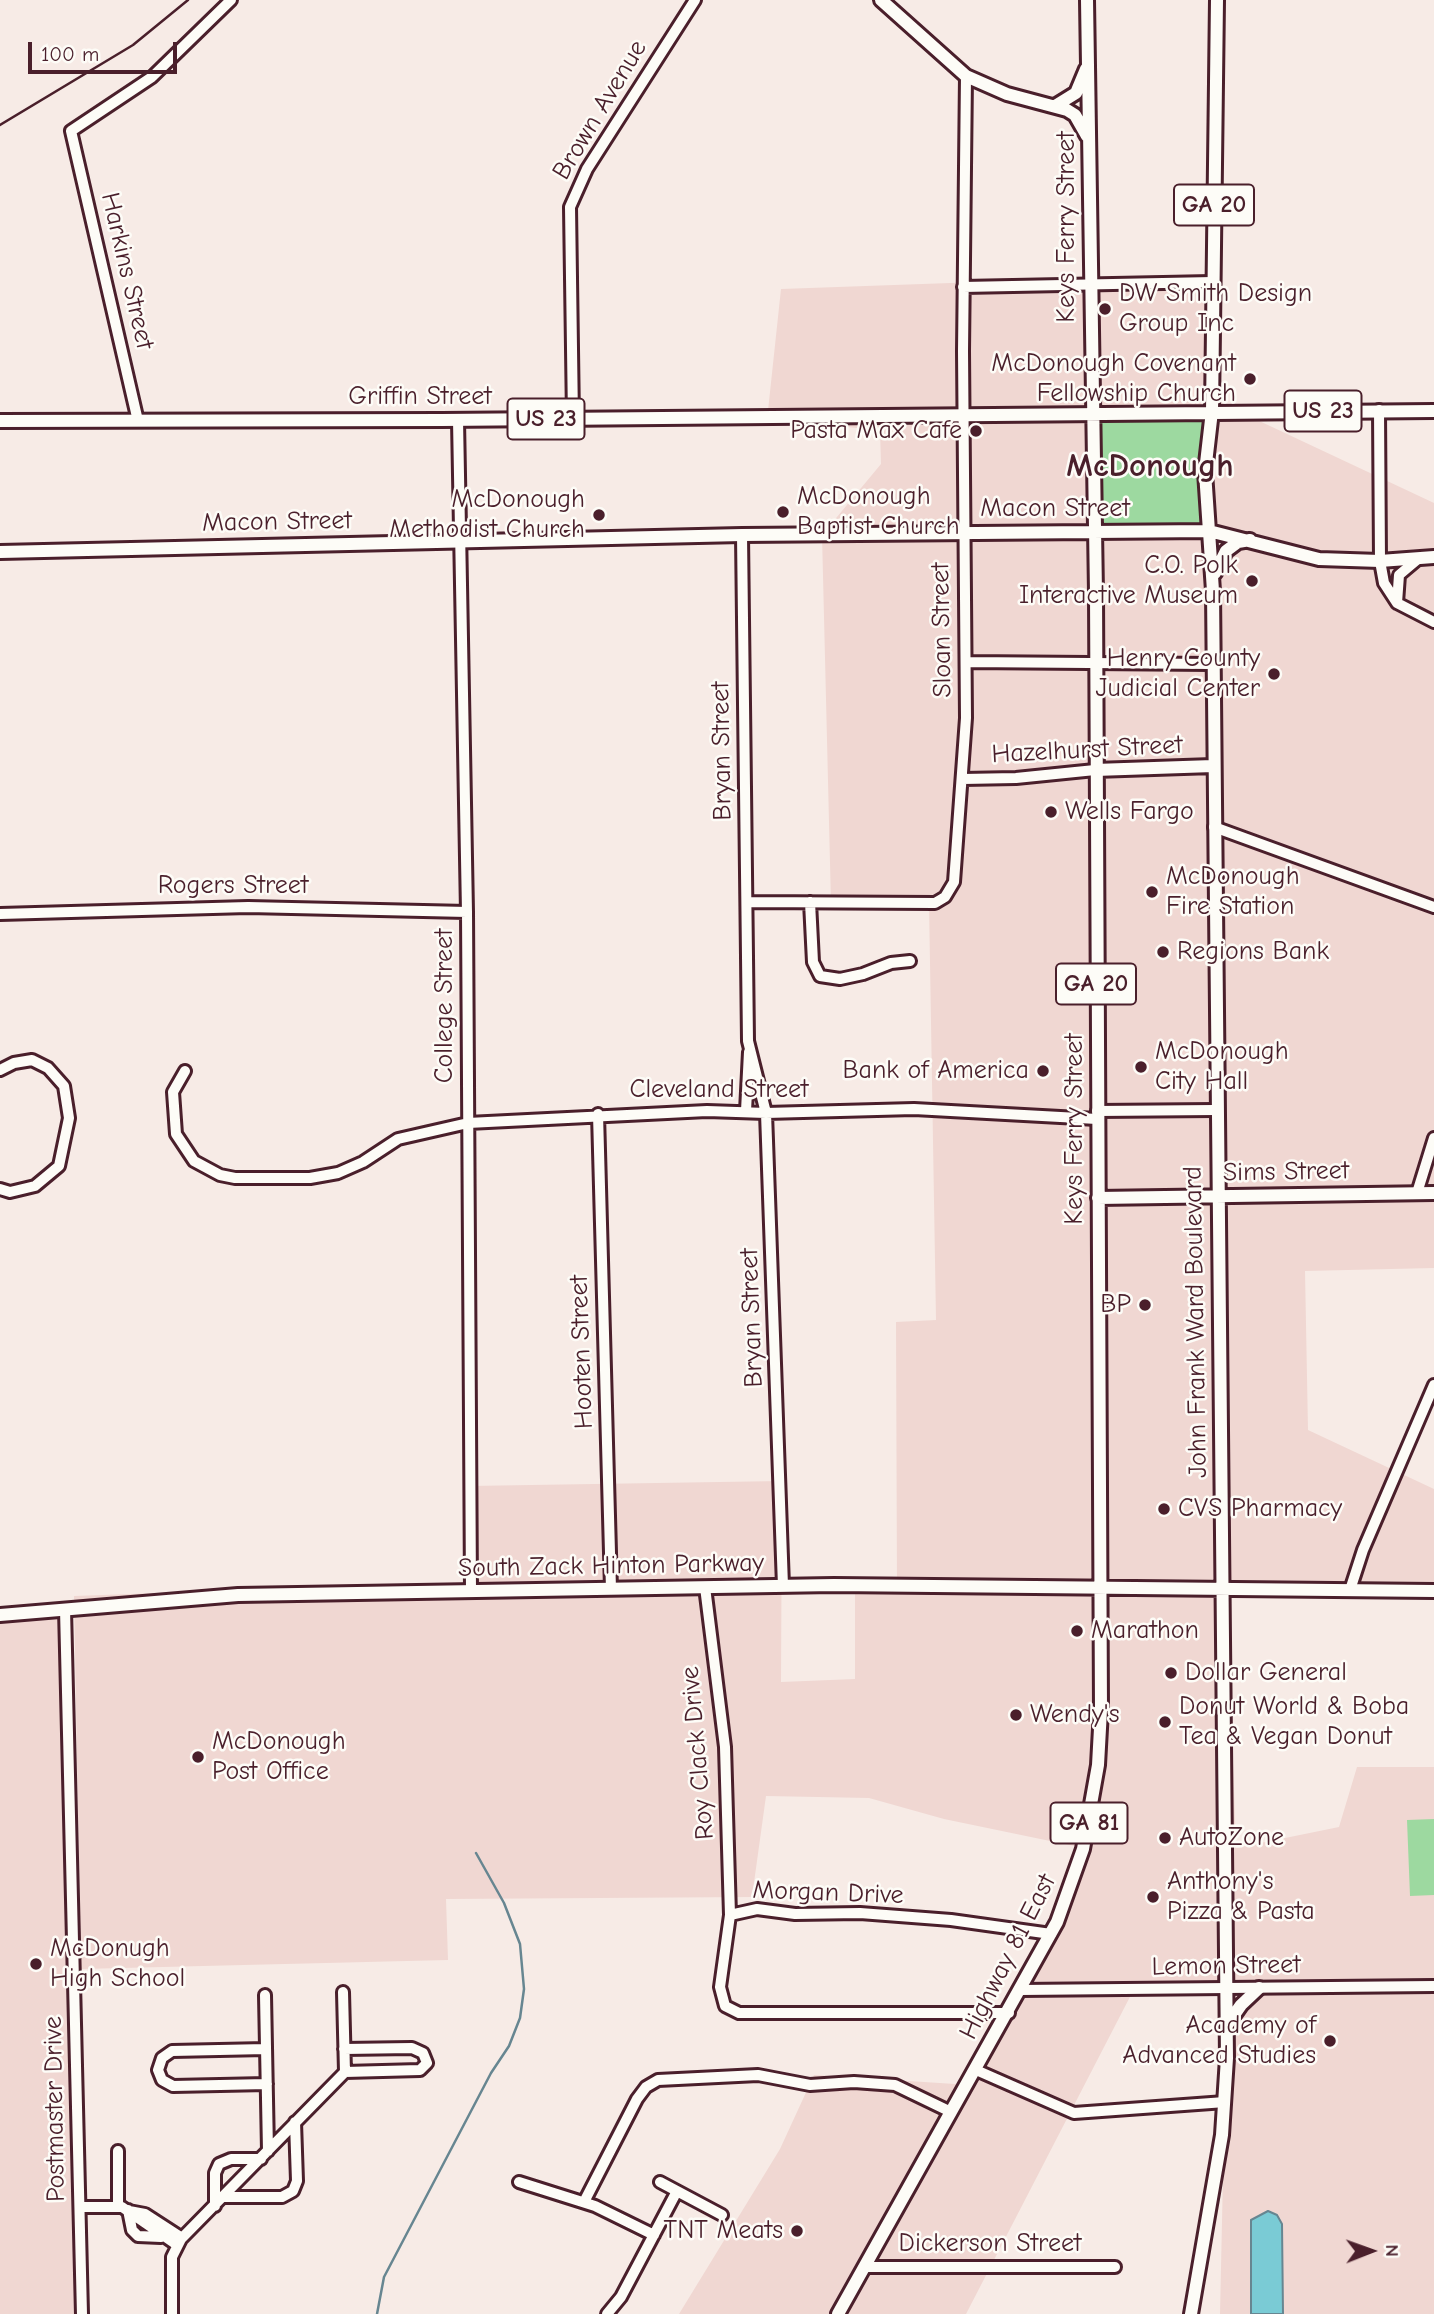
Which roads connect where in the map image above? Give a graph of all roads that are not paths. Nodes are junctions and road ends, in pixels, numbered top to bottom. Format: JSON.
{"nodes":[{"id":1,"x":232,"y":0,"type":"edge"},
{"id":2,"x":695,"y":0,"type":"edge"},
{"id":3,"x":881,"y":0,"type":"edge"},
{"id":4,"x":1087,"y":0,"type":"edge"},
{"id":5,"x":1217,"y":0,"type":"edge"},
{"id":6,"x":1089,"y":59,"type":"junction"},
{"id":7,"x":966,"y":76,"type":"junction"},
{"id":8,"x":1055,"y":106,"type":"junction"},
{"id":9,"x":1089,"y":143,"type":"junction"},
{"id":10,"x":1213,"y":282,"type":"junction"},
{"id":11,"x":1090,"y":286,"type":"junction"},
{"id":12,"x":963,"y":287,"type":"junction"},
{"id":13,"x":1379,"y":410,"type":"junction"},
{"id":14,"x":1212,"y":411,"type":"junction"},
{"id":15,"x":1434,"y":411,"type":"edge"},
{"id":16,"x":1092,"y":413,"type":"junction"},
{"id":17,"x":963,"y":415,"type":"junction"},
{"id":18,"x":573,"y":419,"type":"junction"},
{"id":19,"x":458,"y":420,"type":"junction"},
{"id":20,"x":0,"y":421,"type":"edge"},
{"id":21,"x":138,"y":421,"type":"junction"},
{"id":22,"x":1209,"y":531,"type":"junction"},
{"id":23,"x":964,"y":532,"type":"junction"},
{"id":24,"x":1096,"y":532,"type":"junction"},
{"id":25,"x":742,"y":535,"type":"junction"},
{"id":26,"x":1250,"y":540,"type":"junction"},
{"id":27,"x":460,"y":541,"type":"junction"},
{"id":28,"x":0,"y":552,"type":"edge"},
{"id":29,"x":1434,"y":557,"type":"edge"},
{"id":30,"x":1420,"y":558,"type":"junction"},
{"id":31,"x":1380,"y":561,"type":"junction"},
{"id":32,"x":1212,"y":580,"type":"junction"},
{"id":33,"x":1397,"y":603,"type":"junction"},
{"id":34,"x":1434,"y":622,"type":"edge"},
{"id":35,"x":966,"y":662,"type":"junction"},
{"id":36,"x":1095,"y":663,"type":"junction"},
{"id":37,"x":1213,"y":664,"type":"junction"},
{"id":38,"x":1213,"y":766,"type":"junction"},
{"id":39,"x":1095,"y":770,"type":"junction"},
{"id":40,"x":963,"y":779,"type":"junction"},
{"id":41,"x":1214,"y":827,"type":"junction"},
{"id":42,"x":747,"y":902,"type":"junction"},
{"id":43,"x":810,"y":902,"type":"junction"},
{"id":44,"x":1434,"y":907,"type":"edge"},
{"id":45,"x":467,"y":912,"type":"junction"},
{"id":46,"x":0,"y":914,"type":"edge"},
{"id":47,"x":910,"y":961,"type":"dead end"},
{"id":48,"x":749,"y":1052,"type":"junction"},
{"id":49,"x":0,"y":1070,"type":"edge"},
{"id":50,"x":185,"y":1071,"type":"dead end"},
{"id":51,"x":1215,"y":1110,"type":"junction"},
{"id":52,"x":746,"y":1111,"type":"junction"},
{"id":53,"x":766,"y":1113,"type":"junction"},
{"id":54,"x":598,"y":1114,"type":"junction"},
{"id":55,"x":1097,"y":1115,"type":"junction"},
{"id":56,"x":468,"y":1123,"type":"junction"},
{"id":57,"x":1434,"y":1138,"type":"edge"},
{"id":58,"x":0,"y":1189,"type":"edge"},
{"id":59,"x":1417,"y":1193,"type":"junction"},
{"id":60,"x":1434,"y":1193,"type":"edge"},
{"id":61,"x":1216,"y":1196,"type":"junction"},
{"id":62,"x":1098,"y":1198,"type":"junction"},
{"id":63,"x":1434,"y":1385,"type":"edge"},
{"id":64,"x":783,"y":1586,"type":"junction"},
{"id":65,"x":705,"y":1587,"type":"junction"},
{"id":66,"x":1100,"y":1587,"type":"junction"},
{"id":67,"x":611,"y":1589,"type":"junction"},
{"id":68,"x":1223,"y":1590,"type":"junction"},
{"id":69,"x":1350,"y":1590,"type":"junction"},
{"id":70,"x":471,"y":1591,"type":"junction"},
{"id":71,"x":1434,"y":1591,"type":"edge"},
{"id":72,"x":65,"y":1609,"type":"junction"},
{"id":73,"x":0,"y":1615,"type":"edge"},
{"id":74,"x":730,"y":1915,"type":"junction"},
{"id":75,"x":1051,"y":1934,"type":"junction"},
{"id":76,"x":1434,"y":1986,"type":"edge"},
{"id":77,"x":1259,"y":1988,"type":"junction"},
{"id":78,"x":1020,"y":1990,"type":"junction"},
{"id":79,"x":1227,"y":1990,"type":"junction"},
{"id":80,"x":343,"y":1992,"type":"dead end"},
{"id":81,"x":265,"y":1995,"type":"dead end"},
{"id":82,"x":1009,"y":2013,"type":"junction"},
{"id":83,"x":1227,"y":2025,"type":"junction"},
{"id":84,"x":266,"y":2049,"type":"junction"},
{"id":85,"x":344,"y":2049,"type":"junction"},
{"id":86,"x":976,"y":2070,"type":"junction"},
{"id":87,"x":345,"y":2072,"type":"junction"},
{"id":88,"x":267,"y":2084,"type":"junction"},
{"id":89,"x":1225,"y":2102,"type":"junction"},
{"id":90,"x":951,"y":2112,"type":"junction"},
{"id":91,"x":295,"y":2122,"type":"junction"},
{"id":92,"x":118,"y":2151,"type":"dead end"},
{"id":93,"x":264,"y":2155,"type":"junction"},
{"id":94,"x":519,"y":2182,"type":"dead end"},
{"id":95,"x":660,"y":2182,"type":"dead end"},
{"id":96,"x":677,"y":2191,"type":"junction"},
{"id":97,"x":224,"y":2197,"type":"junction"},
{"id":98,"x":584,"y":2202,"type":"junction"},
{"id":99,"x":215,"y":2206,"type":"junction"},
{"id":100,"x":80,"y":2207,"type":"junction"},
{"id":101,"x":123,"y":2208,"type":"junction"},
{"id":102,"x":722,"y":2215,"type":"dead end"},
{"id":103,"x":654,"y":2235,"type":"junction"},
{"id":104,"x":179,"y":2242,"type":"junction"},
{"id":105,"x":865,"y":2267,"type":"junction"},
{"id":106,"x":1115,"y":2267,"type":"dead end"},
{"id":107,"x":82,"y":2314,"type":"edge"},
{"id":108,"x":172,"y":2314,"type":"edge"},
{"id":109,"x":607,"y":2314,"type":"edge"},
{"id":110,"x":838,"y":2314,"type":"edge"},
{"id":111,"x":1191,"y":2314,"type":"edge"}],
"edges":[{"from":1,"to":21,"type":"street","name":"Harkins Street"},
{"from":2,"to":18,"type":"street","name":"Brown Avenue"},
{"from":3,"to":7,"type":"main road"},
{"from":4,"to":6,"type":"main road","name":"Keys Ferry Street"},
{"from":5,"to":10,"type":"main road","number":"GA 20"},
{"from":6,"to":8,"type":"main road"},
{"from":6,"to":9,"type":"main road","name":"Keys Ferry Street"},
{"from":7,"to":8,"type":"main road"},
{"from":7,"to":12,"type":"street","name":"Sloan Street"},
{"from":8,"to":9,"type":"main road"},
{"from":9,"to":11,"type":"main road","name":"Keys Ferry Street","number":"GA 20"},
{"from":10,"to":11,"type":"street"},
{"from":10,"to":14,"type":"main road","number":"GA 20"},
{"from":11,"to":12,"type":"street"},
{"from":11,"to":16,"type":"main road","name":"Keys Ferry Street","number":"GA 20"},
{"from":12,"to":17,"type":"street","name":"Sloan Street"},
{"from":13,"to":14,"type":"main road","number":"US 23"},
{"from":13,"to":15,"type":"main road","number":"US 23"},
{"from":13,"to":31,"type":"street"},
{"from":14,"to":16,"type":"main road","number":"US 23"},
{"from":14,"to":22,"type":"main road","name":"John Frank Ward Boulevard","number":"GA 20"},
{"from":16,"to":17,"type":"main road","name":"Griffin Street","number":"US 23"},
{"from":16,"to":24,"type":"main road","name":"Keys Ferry Street","number":"GA 20"},
{"from":17,"to":18,"type":"main road","name":"Griffin Street","number":"US 23"},
{"from":17,"to":23,"type":"street","name":"Sloan Street"},
{"from":18,"to":19,"type":"main road","name":"Griffin Street","number":"US 23"},
{"from":19,"to":21,"type":"main road","name":"Griffin Street","number":"US 23"},
{"from":19,"to":27,"type":"street","name":"College Street"},
{"from":20,"to":21,"type":"main road","name":"Griffin Street","number":"US 23"},
{"from":22,"to":24,"type":"main road","name":"Macon Street"},
{"from":22,"to":26,"type":"main road","name":"Macon Street"},
{"from":22,"to":32,"type":"main road","name":"John Frank Ward Boulevard","number":"GA 20"},
{"from":23,"to":24,"type":"main road","name":"Macon Street"},
{"from":23,"to":25,"type":"main road","name":"Macon Street"},
{"from":23,"to":35,"type":"street","name":"Sloan Street"},
{"from":24,"to":36,"type":"main road","name":"Keys Ferry Street","number":"GA 20"},
{"from":25,"to":27,"type":"main road","name":"Macon Street"},
{"from":25,"to":42,"type":"street","name":"Bryan Street"},
{"from":26,"to":31,"type":"main road","name":"Macon Street"},
{"from":26,"to":32,"type":"main road"},
{"from":27,"to":28,"type":"main road","name":"Macon Street"},
{"from":27,"to":45,"type":"street","name":"College Street"},
{"from":29,"to":30,"type":"main road","name":"Macon Street"},
{"from":30,"to":31,"type":"main road","name":"Macon Street"},
{"from":30,"to":33,"type":"street"},
{"from":31,"to":33,"type":"street"},
{"from":32,"to":37,"type":"main road","name":"John Frank Ward Boulevard","number":"GA 20"},
{"from":33,"to":34,"type":"street"},
{"from":35,"to":36,"type":"street"},
{"from":35,"to":40,"type":"street","name":"Sloan Street"},
{"from":36,"to":37,"type":"street"},
{"from":36,"to":39,"type":"main road","name":"Keys Ferry Street","number":"GA 20"},
{"from":37,"to":38,"type":"main road","name":"John Frank Ward Boulevard","number":"GA 20"},
{"from":38,"to":39,"type":"main road","name":"Hazelhurst Street"},
{"from":38,"to":41,"type":"main road","name":"John Frank Ward Boulevard","number":"GA 20"},
{"from":39,"to":40,"type":"street","name":"Hazelhurst Street"},
{"from":39,"to":55,"type":"main road","name":"Keys Ferry Street","number":"GA 20"},
{"from":40,"to":43,"type":"street","name":"Sloan Street"},
{"from":41,"to":44,"type":"street"},
{"from":41,"to":51,"type":"main road","name":"John Frank Ward Boulevard","number":"GA 20"},
{"from":42,"to":43,"type":"street","name":"Sloan Street"},
{"from":42,"to":48,"type":"street","name":"Bryan Street"},
{"from":43,"to":47,"type":"street"},
{"from":45,"to":46,"type":"street","name":"Rogers Street"},
{"from":45,"to":56,"type":"street","name":"College Street"},
{"from":48,"to":52,"type":"street","name":"Bryan Street"},
{"from":48,"to":53,"type":"street","name":"Bryan Street"},
{"from":49,"to":58,"type":"street"},
{"from":50,"to":56,"type":"street","name":"Cleveland Street"},
{"from":51,"to":55,"type":"street","name":"Cleveland Street"},
{"from":51,"to":61,"type":"main road","name":"John Frank Ward Boulevard","number":"GA 20"},
{"from":52,"to":53,"type":"street","name":"Cleveland Street"},
{"from":52,"to":54,"type":"street","name":"Cleveland Street"},
{"from":53,"to":55,"type":"street","name":"Cleveland Street"},
{"from":53,"to":64,"type":"street","name":"Bryan Street"},
{"from":54,"to":56,"type":"street","name":"Cleveland Street"},
{"from":54,"to":67,"type":"street","name":"Hooten Street"},
{"from":55,"to":62,"type":"main road","name":"Keys Ferry Street","number":"GA 20"},
{"from":56,"to":70,"type":"street","name":"College Street"},
{"from":57,"to":59,"type":"street"},
{"from":59,"to":60,"type":"main road","name":"Sims Street"},
{"from":59,"to":61,"type":"main road","name":"Sims Street"},
{"from":61,"to":62,"type":"main road","name":"Sims Street"},
{"from":61,"to":68,"type":"main road","name":"John Frank Ward Boulevard","number":"GA 20"},
{"from":62,"to":66,"type":"main road","name":"Keys Ferry Street","number":"GA 20"},
{"from":63,"to":69,"type":"street"},
{"from":64,"to":65,"type":"main road","name":"South Zack Hinton Parkway"},
{"from":64,"to":66,"type":"main road","name":"South Zack Hinton Parkway"},
{"from":65,"to":67,"type":"main road","name":"South Zack Hinton Parkway"},
{"from":65,"to":74,"type":"street","name":"Roy Clack Drive"},
{"from":66,"to":68,"type":"main road","name":"South Zack Hinton Parkway"},
{"from":66,"to":75,"type":"main road","name":"Highway 81 East","number":"GA 81"},
{"from":67,"to":70,"type":"main road","name":"South Zack Hinton Parkway"},
{"from":68,"to":69,"type":"main road","name":"South Zack Hinton Parkway"},
{"from":68,"to":79,"type":"main road","name":"John Frank Ward Boulevard"},
{"from":69,"to":71,"type":"main road","name":"South Zack Hinton Parkway"},
{"from":70,"to":72,"type":"main road","name":"South Zack Hinton Parkway"},
{"from":72,"to":73,"type":"main road","name":"South Zack Hinton Parkway"},
{"from":72,"to":100,"type":"street","name":"Postmaster Drive"},
{"from":74,"to":75,"type":"street","name":"Morgan Drive"},
{"from":74,"to":82,"type":"street","name":"Morgan Drive"},
{"from":75,"to":78,"type":"main road","name":"Highway 81 East","number":"GA 81"},
{"from":76,"to":77,"type":"street","name":"Lemon Street"},
{"from":77,"to":79,"type":"street","name":"Lemon Street"},
{"from":77,"to":83,"type":"main road"},
{"from":78,"to":79,"type":"street","name":"Lemon Street"},
{"from":78,"to":82,"type":"main road","name":"Highway 81 East","number":"GA 81"},
{"from":79,"to":83,"type":"main road","name":"John Frank Ward Boulevard"},
{"from":80,"to":85,"type":"street"},
{"from":81,"to":84,"type":"street"},
{"from":82,"to":86,"type":"main road","name":"Highway 81 East","number":"GA 81"},
{"from":83,"to":89,"type":"main road","name":"John Frank Ward Boulevard"},
{"from":84,"to":88,"type":"street"},
{"from":84,"to":88,"type":"street"},
{"from":85,"to":87,"type":"street"},
{"from":85,"to":87,"type":"street"},
{"from":86,"to":89,"type":"street"},
{"from":86,"to":90,"type":"main road","name":"Highway 81 East","number":"GA 81"},
{"from":87,"to":91,"type":"street"},
{"from":88,"to":93,"type":"street"},
{"from":89,"to":111,"type":"main road","name":"John Frank Ward Boulevard"},
{"from":90,"to":98,"type":"street"},
{"from":90,"to":105,"type":"main road","name":"Highway 81 East","number":"GA 81"},
{"from":91,"to":93,"type":"street"},
{"from":91,"to":97,"type":"street"},
{"from":92,"to":101,"type":"street"},
{"from":93,"to":97,"type":"street"},
{"from":93,"to":99,"type":"street"},
{"from":94,"to":98,"type":"street"},
{"from":95,"to":96,"type":"street"},
{"from":96,"to":102,"type":"street"},
{"from":96,"to":103,"type":"street"},
{"from":97,"to":99,"type":"street"},
{"from":98,"to":103,"type":"street"},
{"from":99,"to":104,"type":"street"},
{"from":100,"to":101,"type":"street"},
{"from":100,"to":107,"type":"street","name":"Postmaster Drive"},
{"from":101,"to":104,"type":"street"},
{"from":101,"to":104,"type":"street"},
{"from":103,"to":109,"type":"street"},
{"from":104,"to":108,"type":"street"},
{"from":105,"to":106,"type":"street","name":"Dickerson Street"},
{"from":105,"to":110,"type":"main road","name":"Highway 81 East","number":"GA 81"}]}
